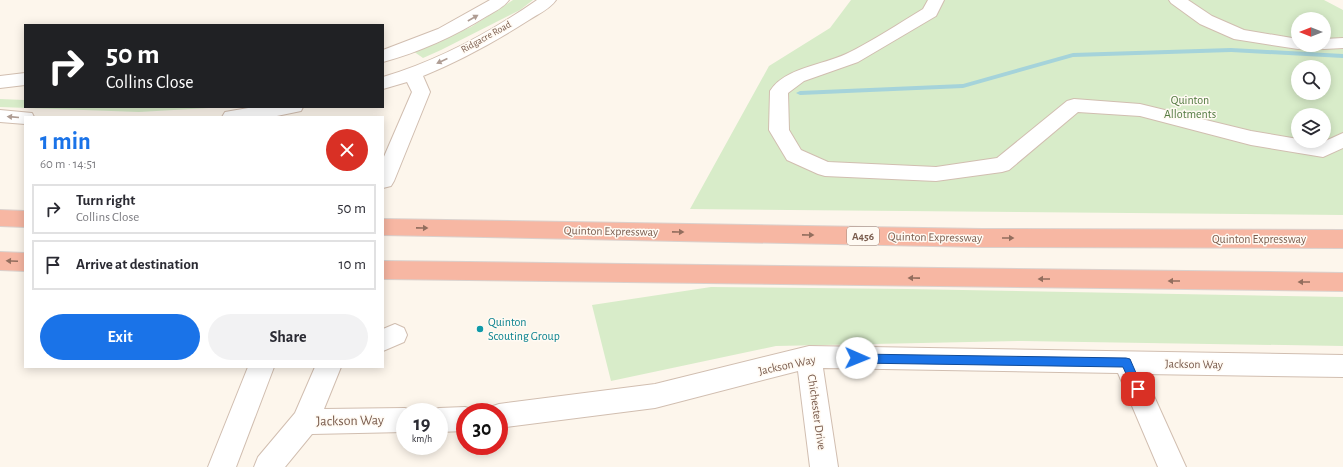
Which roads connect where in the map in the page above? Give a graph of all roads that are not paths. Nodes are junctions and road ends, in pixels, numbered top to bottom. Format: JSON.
{"nodes":[{"id":1,"x":501,"y":0,"type":"edge"},
{"id":2,"x":548,"y":0,"type":"edge"},
{"id":3,"x":936,"y":0,"type":"edge"},
{"id":4,"x":1177,"y":0,"type":"edge"},
{"id":5,"x":1291,"y":43,"type":"edge"},
{"id":6,"x":1343,"y":43,"type":"edge"},
{"id":7,"x":1331,"y":44,"type":"edge"},
{"id":8,"x":391,"y":54,"type":"edge"},
{"id":9,"x":417,"y":72,"type":"junction"},
{"id":10,"x":24,"y":79,"type":"edge"},
{"id":11,"x":0,"y":82,"type":"edge"},
{"id":12,"x":384,"y":83,"type":"edge"},
{"id":13,"x":0,"y":89,"type":"edge"},
{"id":14,"x":24,"y":90,"type":"edge"},
{"id":15,"x":288,"y":108,"type":"edge"},
{"id":16,"x":0,"y":116,"type":"edge"},
{"id":17,"x":238,"y":116,"type":"edge"},
{"id":18,"x":24,"y":118,"type":"edge"},
{"id":19,"x":1343,"y":140,"type":"edge"},
{"id":20,"x":384,"y":181,"type":"edge"},
{"id":21,"x":0,"y":218,"type":"edge"},
{"id":22,"x":24,"y":219,"type":"edge"},
{"id":23,"x":384,"y":227,"type":"edge"},
{"id":24,"x":1343,"y":239,"type":"edge"},
{"id":25,"x":0,"y":261,"type":"edge"},
{"id":26,"x":24,"y":262,"type":"edge"},
{"id":27,"x":384,"y":270,"type":"edge"},
{"id":28,"x":1343,"y":282,"type":"edge"},
{"id":29,"x":809,"y":357,"type":"junction"},
{"id":30,"x":1126,"y":363,"type":"junction"},
{"id":31,"x":1343,"y":366,"type":"edge"},
{"id":32,"x":261,"y":368,"type":"edge"},
{"id":33,"x":328,"y":368,"type":"edge"},
{"id":34,"x":508,"y":415,"type":"edge"},
{"id":35,"x":396,"y":420,"type":"edge"},
{"id":36,"x":305,"y":422,"type":"junction"},
{"id":37,"x":222,"y":467,"type":"edge"},
{"id":38,"x":268,"y":467,"type":"edge"},
{"id":39,"x":824,"y":467,"type":"edge"},
{"id":40,"x":1172,"y":467,"type":"edge"}],
"edges":[{"from":8,"to":1,"type":"street","name":"Ridgacre Road","one_way":true},
{"from":2,"to":9,"type":"street","name":"Ridgacre Road","one_way":true},
{"from":3,"to":19,"type":"street"},
{"from":4,"to":5,"type":"street"},
{"from":6,"to":7,"type":"street"},
{"from":8,"to":9,"type":"street"},
{"from":9,"to":12,"type":"street","name":"Ridgacre Road"},
{"from":9,"to":20,"type":"street"},
{"from":10,"to":11,"type":"street"},
{"from":13,"to":14,"type":"street"},
{"from":15,"to":17,"type":"street"},
{"from":18,"to":16,"type":"street","one_way":true},
{"from":21,"to":22,"type":"highway"},
{"from":23,"to":24,"type":"highway","name":"Quinton Expressway","number":"A456","one_way":true},
{"from":26,"to":25,"type":"highway","one_way":true},
{"from":28,"to":27,"type":"highway","one_way":true},
{"from":29,"to":30,"type":"street","name":"Jackson Way"},
{"from":29,"to":34,"type":"street","name":"Jackson Way"},
{"from":29,"to":39,"type":"street","name":"Chichester Drive"},
{"from":30,"to":31,"type":"street","name":"Jackson Way"},
{"from":30,"to":40,"type":"street"},
{"from":32,"to":37,"type":"street"},
{"from":33,"to":36,"type":"street"},
{"from":35,"to":36,"type":"street","name":"Jackson Way"},
{"from":36,"to":38,"type":"street","name":"Jackson Way"}]}
